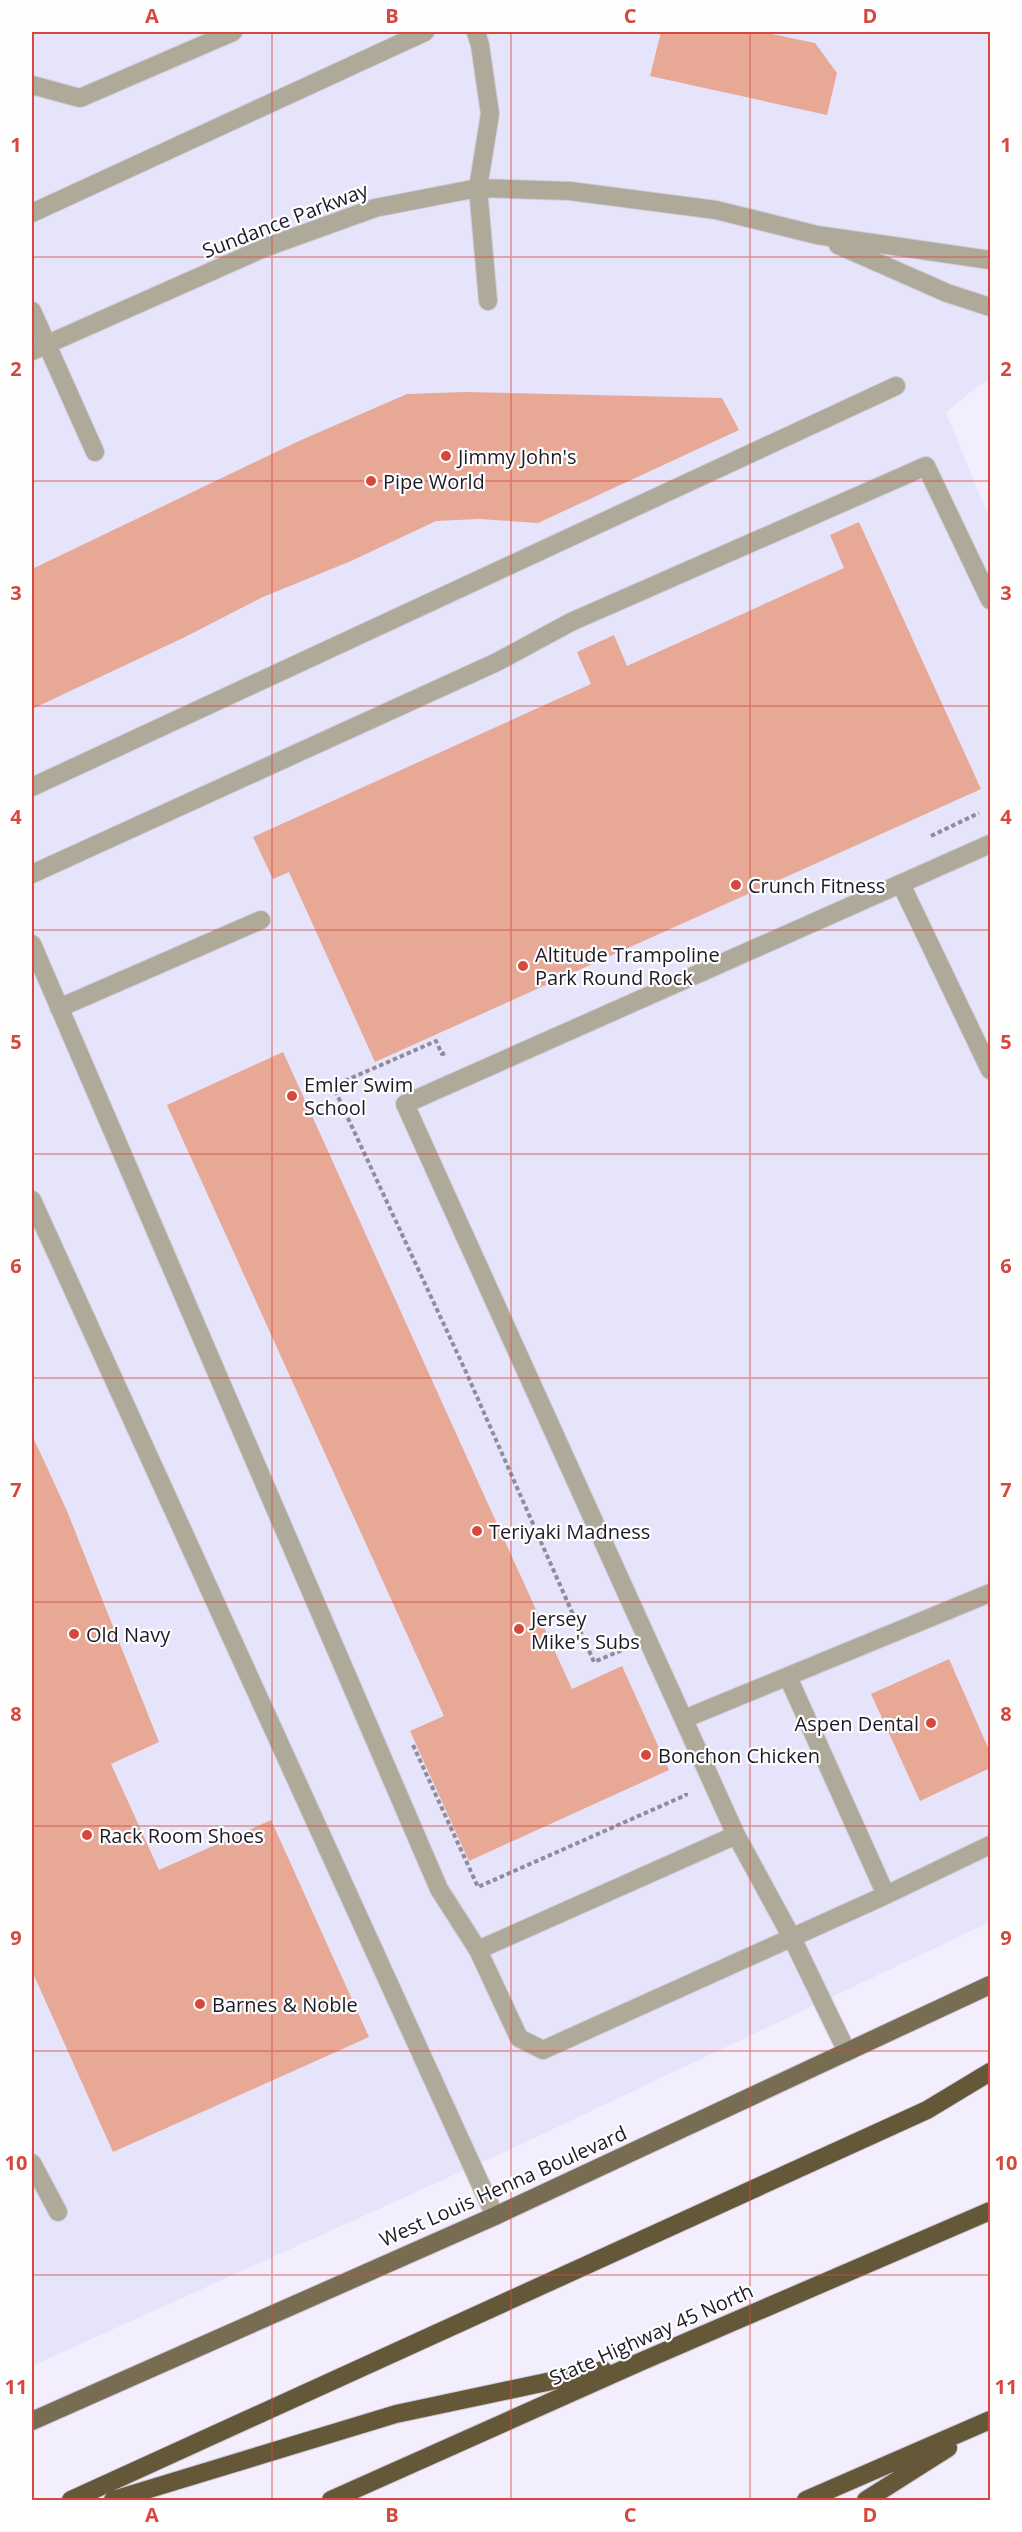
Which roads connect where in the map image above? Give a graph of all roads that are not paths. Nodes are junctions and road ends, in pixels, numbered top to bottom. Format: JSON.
{"nodes":[{"id":1,"x":232,"y":32,"type":"edge"},
{"id":2,"x":425,"y":32,"type":"edge"},
{"id":3,"x":476,"y":32,"type":"edge"},
{"id":4,"x":32,"y":85,"type":"edge"},
{"id":5,"x":478,"y":188,"type":"junction"},
{"id":6,"x":32,"y":213,"type":"edge"},
{"id":7,"x":817,"y":236,"type":"junction"},
{"id":8,"x":990,"y":260,"type":"edge"},
{"id":9,"x":488,"y":301,"type":"dead end"},
{"id":10,"x":990,"y":307,"type":"edge"},
{"id":11,"x":32,"y":311,"type":"edge"},
{"id":12,"x":39,"y":348,"type":"edge"},
{"id":13,"x":896,"y":386,"type":"dead end"},
{"id":14,"x":95,"y":452,"type":"dead end"},
{"id":15,"x":990,"y":600,"type":"edge"},
{"id":16,"x":32,"y":787,"type":"edge"},
{"id":17,"x":990,"y":844,"type":"edge"},
{"id":18,"x":32,"y":874,"type":"edge"},
{"id":19,"x":901,"y":884,"type":"junction"},
{"id":20,"x":261,"y":920,"type":"dead end"},
{"id":21,"x":32,"y":944,"type":"edge"},
{"id":22,"x":59,"y":1008,"type":"junction"},
{"id":23,"x":990,"y":1070,"type":"edge"},
{"id":24,"x":32,"y":1200,"type":"edge"},
{"id":25,"x":990,"y":1593,"type":"edge"},
{"id":26,"x":788,"y":1677,"type":"junction"},
{"id":27,"x":684,"y":1719,"type":"junction"},
{"id":28,"x":736,"y":1835,"type":"junction"},
{"id":29,"x":990,"y":1845,"type":"edge"},
{"id":30,"x":886,"y":1894,"type":"junction"},
{"id":31,"x":790,"y":1936,"type":"junction"},
{"id":32,"x":478,"y":1950,"type":"junction"},
{"id":33,"x":990,"y":1986,"type":"edge"},
{"id":34,"x":847,"y":2052,"type":"junction"},
{"id":35,"x":990,"y":2072,"type":"edge"},
{"id":36,"x":32,"y":2163,"type":"edge"},
{"id":37,"x":990,"y":2211,"type":"edge"},
{"id":38,"x":58,"y":2212,"type":"dead end"},
{"id":39,"x":495,"y":2216,"type":"junction"},
{"id":40,"x":640,"y":2362,"type":"junction"},
{"id":41,"x":32,"y":2421,"type":"edge"},
{"id":42,"x":990,"y":2421,"type":"edge"},
{"id":43,"x":71,"y":2500,"type":"edge"},
{"id":44,"x":113,"y":2500,"type":"edge"},
{"id":45,"x":331,"y":2500,"type":"edge"},
{"id":46,"x":806,"y":2500,"type":"edge"},
{"id":47,"x":866,"y":2500,"type":"edge"}],
"edges":[{"from":1,"to":4,"type":"street"},
{"from":2,"to":6,"type":"street"},
{"from":3,"to":5,"type":"street"},
{"from":5,"to":7,"type":"street","name":"Sundance Parkway"},
{"from":5,"to":9,"type":"street"},
{"from":5,"to":12,"type":"street","name":"Sundance Parkway"},
{"from":7,"to":8,"type":"street","name":"Sundance Parkway"},
{"from":7,"to":10,"type":"street","name":"Sundance Parkway"},
{"from":11,"to":12,"type":"street"},
{"from":12,"to":14,"type":"street"},
{"from":13,"to":16,"type":"street"},
{"from":15,"to":18,"type":"street"},
{"from":17,"to":19,"type":"street"},
{"from":19,"to":23,"type":"street"},
{"from":19,"to":27,"type":"street"},
{"from":20,"to":22,"type":"street"},
{"from":21,"to":22,"type":"street"},
{"from":22,"to":32,"type":"street"},
{"from":24,"to":39,"type":"street"},
{"from":25,"to":26,"type":"street"},
{"from":26,"to":27,"type":"street"},
{"from":26,"to":30,"type":"street"},
{"from":27,"to":28,"type":"street"},
{"from":28,"to":31,"type":"street"},
{"from":28,"to":32,"type":"street"},
{"from":29,"to":30,"type":"street"},
{"from":30,"to":31,"type":"street"},
{"from":31,"to":32,"type":"street"},
{"from":31,"to":34,"type":"street"},
{"from":33,"to":34,"type":"main road","name":"West Louis Henna Boulevard"},
{"from":34,"to":39,"type":"main road","name":"West Louis Henna Boulevard"},
{"from":35,"to":43,"type":"highway"},
{"from":36,"to":38,"type":"street"},
{"from":37,"to":40,"type":"highway","name":"State Highway 45 North"},
{"from":39,"to":41,"type":"main road","name":"West Louis Henna Boulevard"},
{"from":40,"to":44,"type":"highway"},
{"from":40,"to":45,"type":"highway","name":"State Highway 45 North"},
{"from":42,"to":46,"type":"highway"},
{"from":42,"to":47,"type":"highway"}]}
